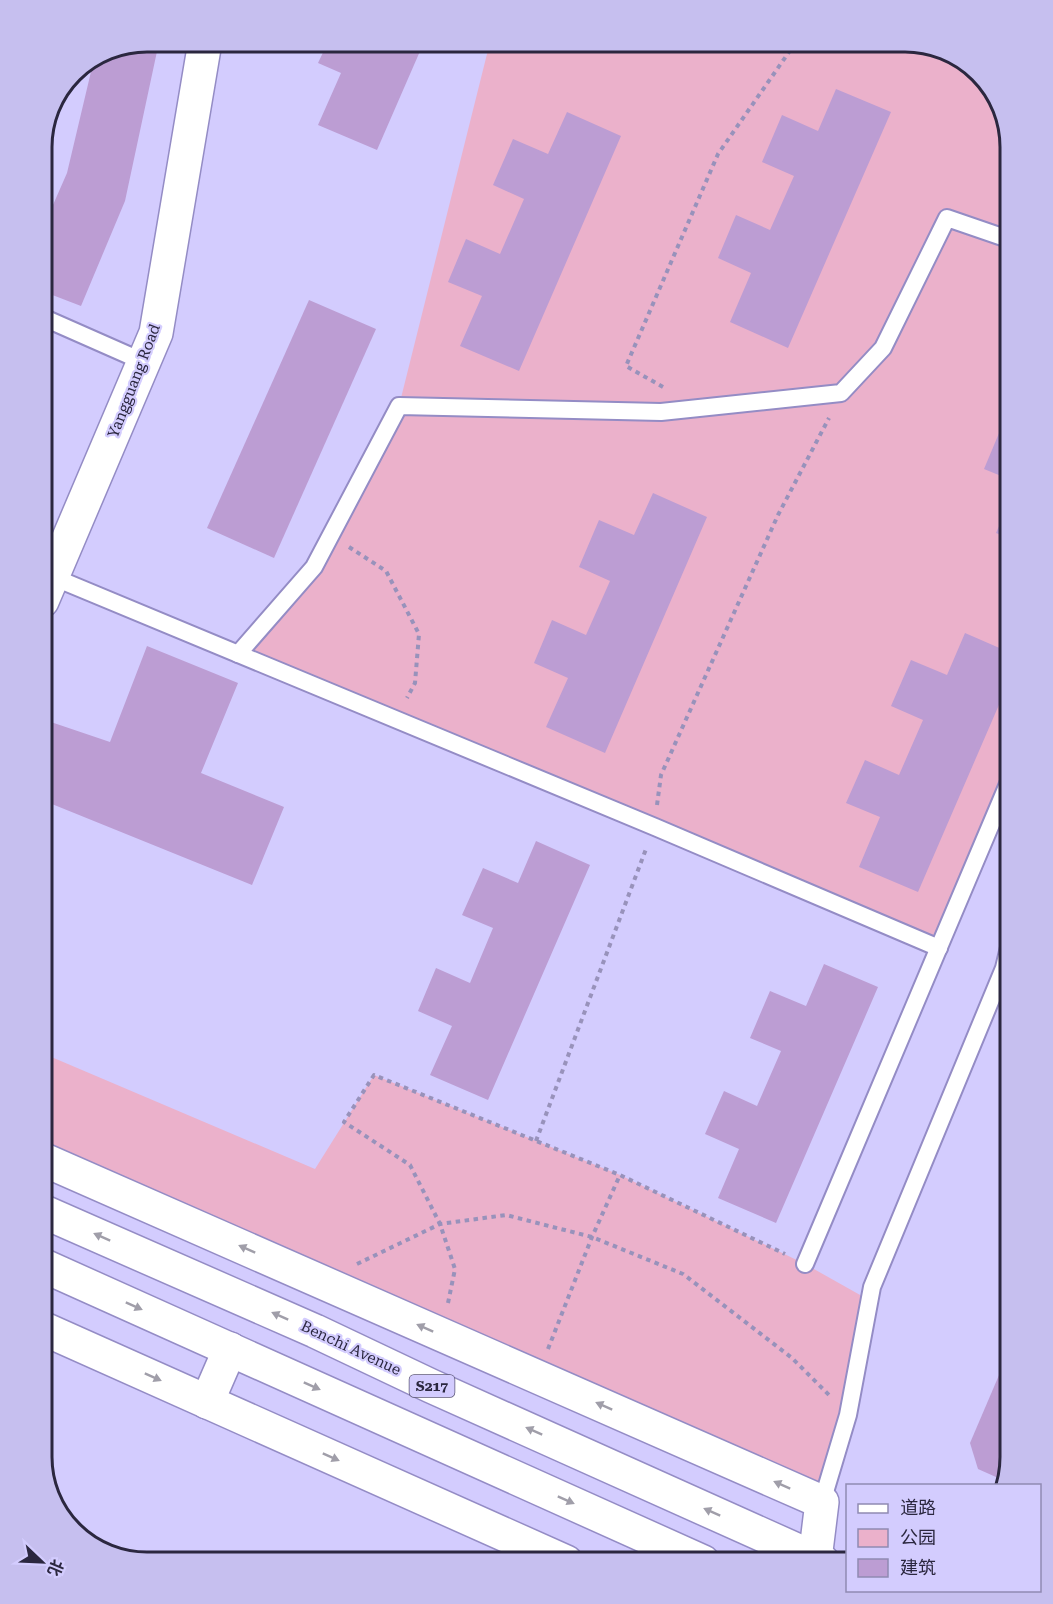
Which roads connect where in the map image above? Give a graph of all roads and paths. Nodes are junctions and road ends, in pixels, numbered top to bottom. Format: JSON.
{"nodes":[{"id":1,"x":203,"y":52,"type":"edge"},
{"id":2,"x":788,"y":53,"type":"edge"},
{"id":3,"x":1000,"y":236,"type":"edge"},
{"id":4,"x":53,"y":322,"type":"edge"},
{"id":5,"x":144,"y":362,"type":"junction"},
{"id":6,"x":841,"y":393,"type":"junction"},
{"id":7,"x":701,"y":408,"type":"junction"},
{"id":8,"x":331,"y":535,"type":"junction"},
{"id":9,"x":53,"y":576,"type":"edge"},
{"id":10,"x":53,"y":591,"type":"edge"},
{"id":11,"x":238,"y":654,"type":"junction"},
{"id":12,"x":397,"y":720,"type":"junction"},
{"id":13,"x":1000,"y":803,"type":"edge"},
{"id":14,"x":655,"y":827,"type":"junction"},
{"id":15,"x":939,"y":948,"type":"junction"},
{"id":16,"x":1000,"y":978,"type":"edge"},
{"id":17,"x":536,"y":1141,"type":"junction"},
{"id":18,"x":52,"y":1164,"type":"edge"},
{"id":19,"x":620,"y":1175,"type":"junction"},
{"id":20,"x":52,"y":1215,"type":"edge"},
{"id":21,"x":440,"y":1224,"type":"junction"},
{"id":22,"x":592,"y":1237,"type":"junction"},
{"id":23,"x":805,"y":1264,"type":"joint"},
{"id":24,"x":52,"y":1270,"type":"edge"},
{"id":25,"x":321,"y":1281,"type":"junction"},
{"id":26,"x":52,"y":1333,"type":"edge"},
{"id":27,"x":441,"y":1335,"type":"junction"},
{"id":28,"x":230,"y":1349,"type":"junction"},
{"id":29,"x":537,"y":1377,"type":"junction"},
{"id":30,"x":207,"y":1402,"type":"junction"},
{"id":31,"x":848,"y":1415,"type":"junction"},
{"id":32,"x":822,"y":1502,"type":"junction"},
{"id":33,"x":542,"y":1552,"type":"edge"},
{"id":34,"x":680,"y":1552,"type":"edge"},
{"id":35,"x":801,"y":1552,"type":"edge"},
{"id":36,"x":819,"y":1552,"type":"edge"}],
"edges":[{"from":1,"to":5,"type":"street","name":"Yangguang Road"},
{"from":2,"to":7,"type":"path"},
{"from":3,"to":6,"type":"lane"},
{"from":4,"to":5,"type":"lane"},
{"from":5,"to":9,"type":"street","name":"Yangguang Road"},
{"from":6,"to":7,"type":"lane"},
{"from":6,"to":14,"type":"path"},
{"from":7,"to":8,"type":"lane"},
{"from":8,"to":11,"type":"lane"},
{"from":8,"to":12,"type":"path"},
{"from":10,"to":11,"type":"lane"},
{"from":11,"to":12,"type":"lane"},
{"from":12,"to":14,"type":"lane"},
{"from":13,"to":15,"type":"lane"},
{"from":14,"to":15,"type":"lane"},
{"from":14,"to":17,"type":"path"},
{"from":15,"to":23,"type":"lane"},
{"from":16,"to":31,"type":"lane"},
{"from":17,"to":19,"type":"path"},
{"from":17,"to":21,"type":"path"},
{"from":25,"to":18,"type":"street","one_way":true},
{"from":19,"to":22,"type":"path"},
{"from":19,"to":23,"type":"path"},
{"from":35,"to":20,"type":"street","name":"Benchi Avenue","number":"S217","one_way":true},
{"from":21,"to":22,"type":"path"},
{"from":21,"to":25,"type":"path"},
{"from":21,"to":27,"type":"path"},
{"from":22,"to":29,"type":"path"},
{"from":22,"to":31,"type":"path"},
{"from":24,"to":28,"type":"street","one_way":true},
{"from":27,"to":25,"type":"street","one_way":true},
{"from":26,"to":30,"type":"street","one_way":true},
{"from":27,"to":29,"type":"street"},
{"from":28,"to":30,"type":"street"},
{"from":28,"to":34,"type":"street","one_way":true},
{"from":32,"to":29,"type":"street","one_way":true},
{"from":30,"to":33,"type":"street","one_way":true},
{"from":31,"to":32,"type":"lane"},
{"from":32,"to":36,"type":"street"}]}
